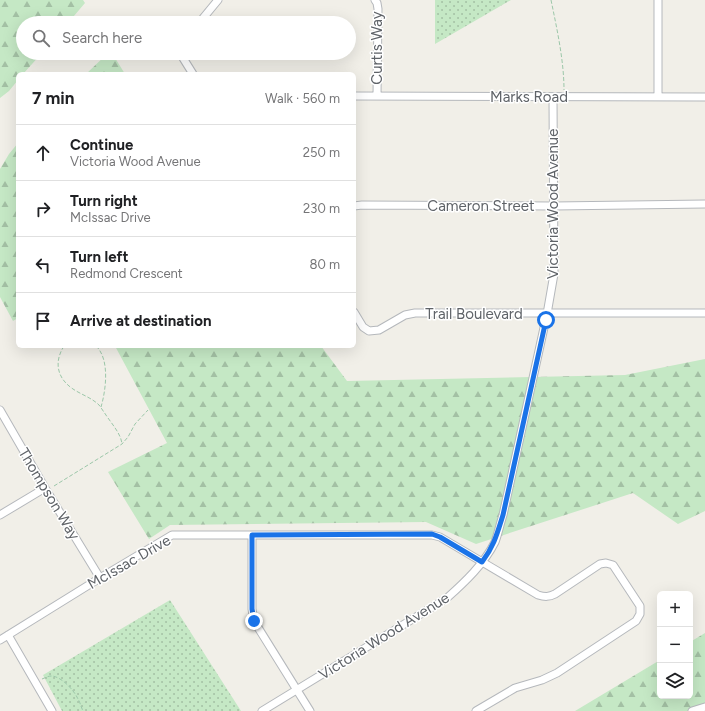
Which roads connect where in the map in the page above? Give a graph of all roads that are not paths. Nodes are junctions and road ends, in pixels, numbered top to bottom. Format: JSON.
{"nodes":[{"id":1,"x":218,"y":0,"type":"edge"},
{"id":2,"x":376,"y":0,"type":"edge"},
{"id":3,"x":658,"y":0,"type":"edge"},
{"id":4,"x":205,"y":16,"type":"edge"},
{"id":5,"x":184,"y":60,"type":"edge"},
{"id":6,"x":192,"y":72,"type":"edge"},
{"id":7,"x":356,"y":96,"type":"edge"},
{"id":8,"x":377,"y":96,"type":"junction"},
{"id":9,"x":553,"y":97,"type":"junction"},
{"id":10,"x":658,"y":97,"type":"junction"},
{"id":11,"x":705,"y":97,"type":"edge"},
{"id":12,"x":705,"y":204,"type":"edge"},
{"id":13,"x":356,"y":206,"type":"edge"},
{"id":14,"x":554,"y":206,"type":"junction"},
{"id":15,"x":705,"y":313,"type":"edge"},
{"id":16,"x":547,"y":314,"type":"junction"},
{"id":17,"x":356,"y":315,"type":"edge"},
{"id":18,"x":0,"y":410,"type":"edge"},
{"id":19,"x":45,"y":488,"type":"junction"},
{"id":20,"x":0,"y":515,"type":"edge"},
{"id":21,"x":252,"y":535,"type":"junction"},
{"id":22,"x":482,"y":562,"type":"junction"},
{"id":23,"x":100,"y":578,"type":"junction"},
{"id":24,"x":8,"y":635,"type":"junction"},
{"id":25,"x":0,"y":640,"type":"edge"},
{"id":26,"x":297,"y":690,"type":"junction"},
{"id":27,"x":705,"y":708,"type":"edge"},
{"id":28,"x":52,"y":711,"type":"edge"},
{"id":29,"x":262,"y":711,"type":"edge"},
{"id":30,"x":310,"y":711,"type":"edge"},
{"id":31,"x":476,"y":711,"type":"edge"},
{"id":32,"x":692,"y":711,"type":"edge"}],
"edges":[{"from":1,"to":4,"type":"street"},
{"from":2,"to":8,"type":"street","name":"Curtis Way"},
{"from":3,"to":10,"type":"street"},
{"from":5,"to":6,"type":"street"},
{"from":7,"to":8,"type":"street","name":"Marks Road"},
{"from":8,"to":9,"type":"street","name":"Marks Road"},
{"from":9,"to":10,"type":"street","name":"Marks Road"},
{"from":9,"to":14,"type":"street","name":"Victoria Wood Avenue"},
{"from":10,"to":11,"type":"street","name":"Marks Road"},
{"from":12,"to":14,"type":"street","name":"Cameron Street"},
{"from":13,"to":14,"type":"street","name":"Cameron Street"},
{"from":14,"to":16,"type":"street","name":"Victoria Wood Avenue"},
{"from":15,"to":16,"type":"street","name":"Trail Boulevard"},
{"from":16,"to":17,"type":"street","name":"Trail Boulevard"},
{"from":16,"to":22,"type":"street","name":"Victoria Wood Avenue"},
{"from":18,"to":19,"type":"street","name":"Thompson Way"},
{"from":19,"to":20,"type":"street"},
{"from":19,"to":23,"type":"street","name":"Thompson Way"},
{"from":21,"to":22,"type":"street","name":"McIssac Drive"},
{"from":21,"to":23,"type":"street","name":"McIssac Drive"},
{"from":21,"to":26,"type":"street"},
{"from":22,"to":26,"type":"street","name":"Victoria Wood Avenue"},
{"from":22,"to":31,"type":"street","name":"McIssac Drive"},
{"from":23,"to":24,"type":"street","name":"McIssac Drive"},
{"from":24,"to":25,"type":"street","name":"McIssac Drive"},
{"from":24,"to":28,"type":"street"},
{"from":26,"to":29,"type":"street","name":"Victoria Wood Avenue"},
{"from":26,"to":30,"type":"street"},
{"from":27,"to":32,"type":"street"}]}
